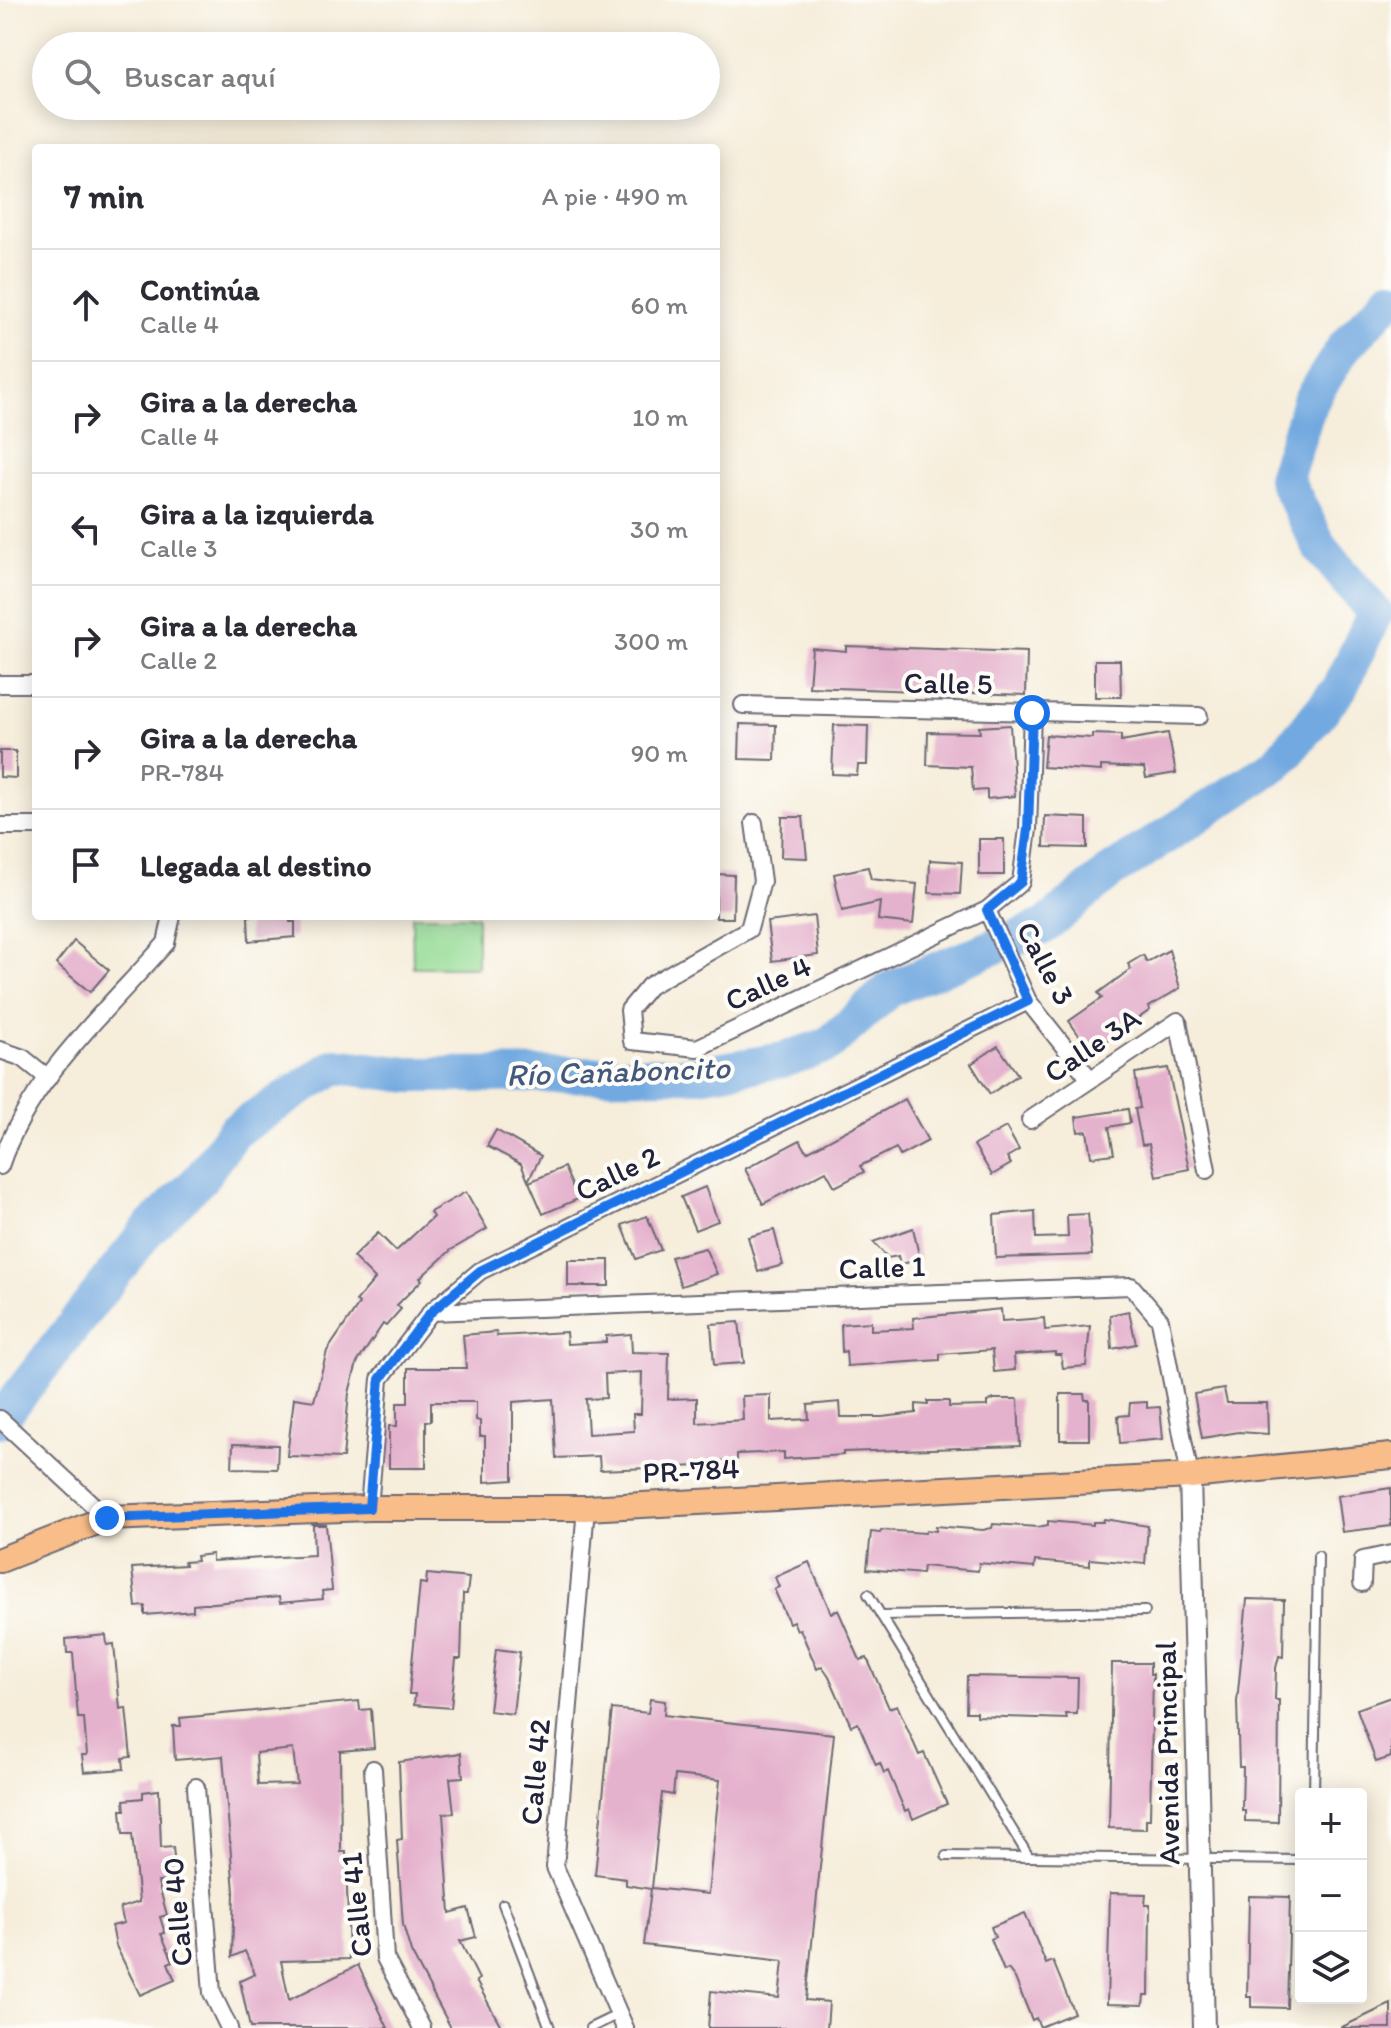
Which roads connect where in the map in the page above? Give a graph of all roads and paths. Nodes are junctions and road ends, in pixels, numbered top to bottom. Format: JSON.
{"nodes":[{"id":1,"x":0,"y":684,"type":"edge"},
{"id":2,"x":32,"y":684,"type":"edge"},
{"id":3,"x":743,"y":705,"type":"dead end"},
{"id":4,"x":1032,"y":713,"type":"junction"},
{"id":5,"x":1199,"y":716,"type":"dead end"},
{"id":6,"x":754,"y":823,"type":"dead end"},
{"id":7,"x":0,"y":826,"type":"edge"},
{"id":8,"x":32,"y":826,"type":"edge"},
{"id":9,"x":987,"y":910,"type":"junction"},
{"id":10,"x":171,"y":920,"type":"edge"},
{"id":11,"x":1028,"y":1001,"type":"junction"},
{"id":12,"x":0,"y":1050,"type":"edge"},
{"id":13,"x":48,"y":1078,"type":"junction"},
{"id":14,"x":1089,"y":1078,"type":"junction"},
{"id":15,"x":1030,"y":1120,"type":"dead end"},
{"id":16,"x":0,"y":1166,"type":"edge"},
{"id":17,"x":1207,"y":1170,"type":"dead end"},
{"id":18,"x":431,"y":1312,"type":"junction"},
{"id":19,"x":0,"y":1419,"type":"edge"},
{"id":20,"x":1391,"y":1456,"type":"edge"},
{"id":21,"x":1190,"y":1476,"type":"junction"},
{"id":22,"x":369,"y":1508,"type":"junction"},
{"id":23,"x":586,"y":1508,"type":"junction"},
{"id":24,"x":107,"y":1518,"type":"junction"},
{"id":25,"x":1391,"y":1554,"type":"edge"},
{"id":26,"x":1318,"y":1556,"type":"dead end"},
{"id":27,"x":0,"y":1560,"type":"edge"},
{"id":28,"x":1362,"y":1583,"type":"dead end"},
{"id":29,"x":868,"y":1594,"type":"dead end"},
{"id":30,"x":1145,"y":1611,"type":"dead end"},
{"id":31,"x":881,"y":1615,"type":"junction"},
{"id":32,"x":373,"y":1769,"type":"dead end"},
{"id":33,"x":196,"y":1787,"type":"dead end"},
{"id":34,"x":1314,"y":1788,"type":"edge"},
{"id":35,"x":946,"y":1856,"type":"dead end"},
{"id":36,"x":1029,"y":1857,"type":"junction"},
{"id":37,"x":1200,"y":1857,"type":"junction"},
{"id":38,"x":1295,"y":1860,"type":"edge"},
{"id":39,"x":503,"y":1904,"type":"dead end"},
{"id":40,"x":622,"y":2021,"type":"edge"},
{"id":41,"x":229,"y":2028,"type":"edge"},
{"id":42,"x":422,"y":2028,"type":"edge"},
{"id":43,"x":550,"y":2028,"type":"edge"},
{"id":44,"x":590,"y":2028,"type":"edge"},
{"id":45,"x":1204,"y":2028,"type":"edge"}],
"edges":[{"from":1,"to":2,"type":"street"},
{"from":3,"to":4,"type":"street","name":"Calle 5"},
{"from":4,"to":5,"type":"street","name":"Calle 5"},
{"from":4,"to":9,"type":"street","name":"Calle 4"},
{"from":6,"to":9,"type":"street","name":"Calle 4"},
{"from":7,"to":8,"type":"street"},
{"from":9,"to":11,"type":"street","name":"Calle 3"},
{"from":10,"to":13,"type":"street"},
{"from":11,"to":14,"type":"street","name":"Calle 3"},
{"from":11,"to":18,"type":"street","name":"Calle 2"},
{"from":12,"to":13,"type":"street"},
{"from":13,"to":16,"type":"street"},
{"from":14,"to":15,"type":"street","name":"Calle 3A"},
{"from":14,"to":17,"type":"street","name":"Calle 3A"},
{"from":18,"to":21,"type":"street","name":"Calle 1"},
{"from":18,"to":22,"type":"street","name":"Calle 2"},
{"from":19,"to":24,"type":"street"},
{"from":20,"to":21,"type":"main road","name":"PR-784","number":"PR-784"},
{"from":21,"to":23,"type":"main road","name":"PR-784","number":"PR-784"},
{"from":21,"to":37,"type":"street","name":"Avenida Principal"},
{"from":22,"to":23,"type":"main road","name":"PR-784","number":"PR-784"},
{"from":22,"to":24,"type":"main road","name":"PR-784","number":"PR-784"},
{"from":23,"to":40,"type":"street","name":"Calle 42"},
{"from":24,"to":27,"type":"main road","name":"PR-784","number":"PR-784"},
{"from":25,"to":28,"type":"street"},
{"from":26,"to":34,"type":"lane"},
{"from":29,"to":31,"type":"lane"},
{"from":30,"to":31,"type":"lane"},
{"from":31,"to":36,"type":"lane"},
{"from":32,"to":42,"type":"street","name":"Calle 41"},
{"from":33,"to":41,"type":"street","name":"Calle 40"},
{"from":35,"to":36,"type":"lane"},
{"from":36,"to":37,"type":"lane"},
{"from":37,"to":38,"type":"lane"},
{"from":37,"to":45,"type":"street","name":"Avenida Principal"},
{"from":39,"to":43,"type":"lane"},
{"from":40,"to":44,"type":"lane"}]}
